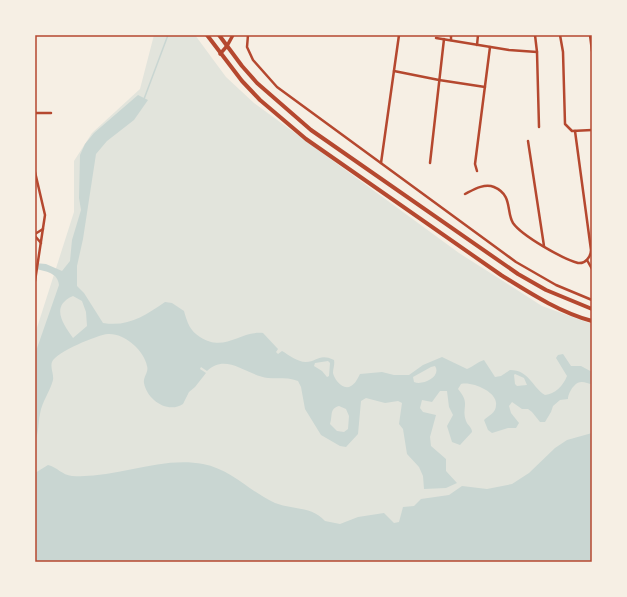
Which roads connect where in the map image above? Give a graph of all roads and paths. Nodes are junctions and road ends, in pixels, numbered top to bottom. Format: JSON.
{"nodes":[{"id":1,"x":206,"y":35,"type":"edge"},
{"id":2,"x":219,"y":35,"type":"edge"},
{"id":3,"x":233,"y":35,"type":"edge"},
{"id":4,"x":248,"y":35,"type":"edge"},
{"id":5,"x":399,"y":35,"type":"edge"},
{"id":6,"x":452,"y":35,"type":"edge"},
{"id":7,"x":478,"y":35,"type":"edge"},
{"id":8,"x":535,"y":35,"type":"edge"},
{"id":9,"x":560,"y":35,"type":"edge"},
{"id":10,"x":590,"y":35,"type":"edge"},
{"id":11,"x":436,"y":38,"type":"dead end"},
{"id":12,"x":444,"y":39,"type":"junction"},
{"id":13,"x":451,"y":40,"type":"junction"},
{"id":14,"x":477,"y":44,"type":"junction"},
{"id":15,"x":227,"y":46,"type":"junction"},
{"id":16,"x":490,"y":47,"type":"junction"},
{"id":17,"x":592,"y":51,"type":"edge"},
{"id":18,"x":537,"y":52,"type":"junction"},
{"id":19,"x":220,"y":54,"type":"junction"},
{"id":20,"x":394,"y":71,"type":"junction"},
{"id":21,"x":439,"y":80,"type":"junction"},
{"id":22,"x":485,"y":86,"type":"junction"},
{"id":23,"x":35,"y":113,"type":"edge"},
{"id":24,"x":51,"y":113,"type":"dead end"},
{"id":25,"x":539,"y":127,"type":"dead end"},
{"id":26,"x":592,"y":130,"type":"edge"},
{"id":27,"x":575,"y":131,"type":"junction"},
{"id":28,"x":528,"y":140,"type":"dead end"},
{"id":29,"x":381,"y":163,"type":"junction"},
{"id":30,"x":430,"y":163,"type":"dead end"},
{"id":31,"x":477,"y":171,"type":"dead end"},
{"id":32,"x":35,"y":172,"type":"edge"},
{"id":33,"x":465,"y":194,"type":"dead end"},
{"id":34,"x":43,"y":229,"type":"junction"},
{"id":35,"x":35,"y":235,"type":"edge"},
{"id":36,"x":42,"y":243,"type":"junction"},
{"id":37,"x":544,"y":246,"type":"junction"},
{"id":38,"x":587,"y":260,"type":"junction"},
{"id":39,"x":592,"y":269,"type":"edge"},
{"id":40,"x":35,"y":281,"type":"edge"},
{"id":41,"x":592,"y":300,"type":"edge"},
{"id":42,"x":592,"y":309,"type":"edge"},
{"id":43,"x":592,"y":321,"type":"edge"}],
"edges":[{"from":1,"to":19,"type":"main road"},
{"from":2,"to":15,"type":"main road"},
{"from":3,"to":15,"type":"street"},
{"from":4,"to":29,"type":"street"},
{"from":5,"to":20,"type":"street"},
{"from":6,"to":13,"type":"street"},
{"from":7,"to":14,"type":"street"},
{"from":8,"to":18,"type":"street"},
{"from":9,"to":27,"type":"street"},
{"from":10,"to":17,"type":"street"},
{"from":11,"to":12,"type":"street"},
{"from":12,"to":13,"type":"street"},
{"from":12,"to":21,"type":"street"},
{"from":13,"to":14,"type":"street"},
{"from":14,"to":16,"type":"street"},
{"from":15,"to":19,"type":"street"},
{"from":15,"to":42,"type":"main road"},
{"from":16,"to":18,"type":"street"},
{"from":16,"to":22,"type":"street"},
{"from":18,"to":25,"type":"street"},
{"from":19,"to":43,"type":"main road"},
{"from":20,"to":21,"type":"street"},
{"from":20,"to":29,"type":"street"},
{"from":21,"to":22,"type":"street"},
{"from":21,"to":30,"type":"street"},
{"from":22,"to":31,"type":"street"},
{"from":23,"to":24,"type":"street"},
{"from":26,"to":27,"type":"street"},
{"from":27,"to":38,"type":"street"},
{"from":28,"to":37,"type":"street"},
{"from":29,"to":41,"type":"street"},
{"from":32,"to":34,"type":"street"},
{"from":33,"to":37,"type":"street"},
{"from":34,"to":35,"type":"street"},
{"from":34,"to":36,"type":"street"},
{"from":35,"to":36,"type":"street"},
{"from":36,"to":40,"type":"street"},
{"from":37,"to":38,"type":"street"},
{"from":38,"to":39,"type":"street"}]}
